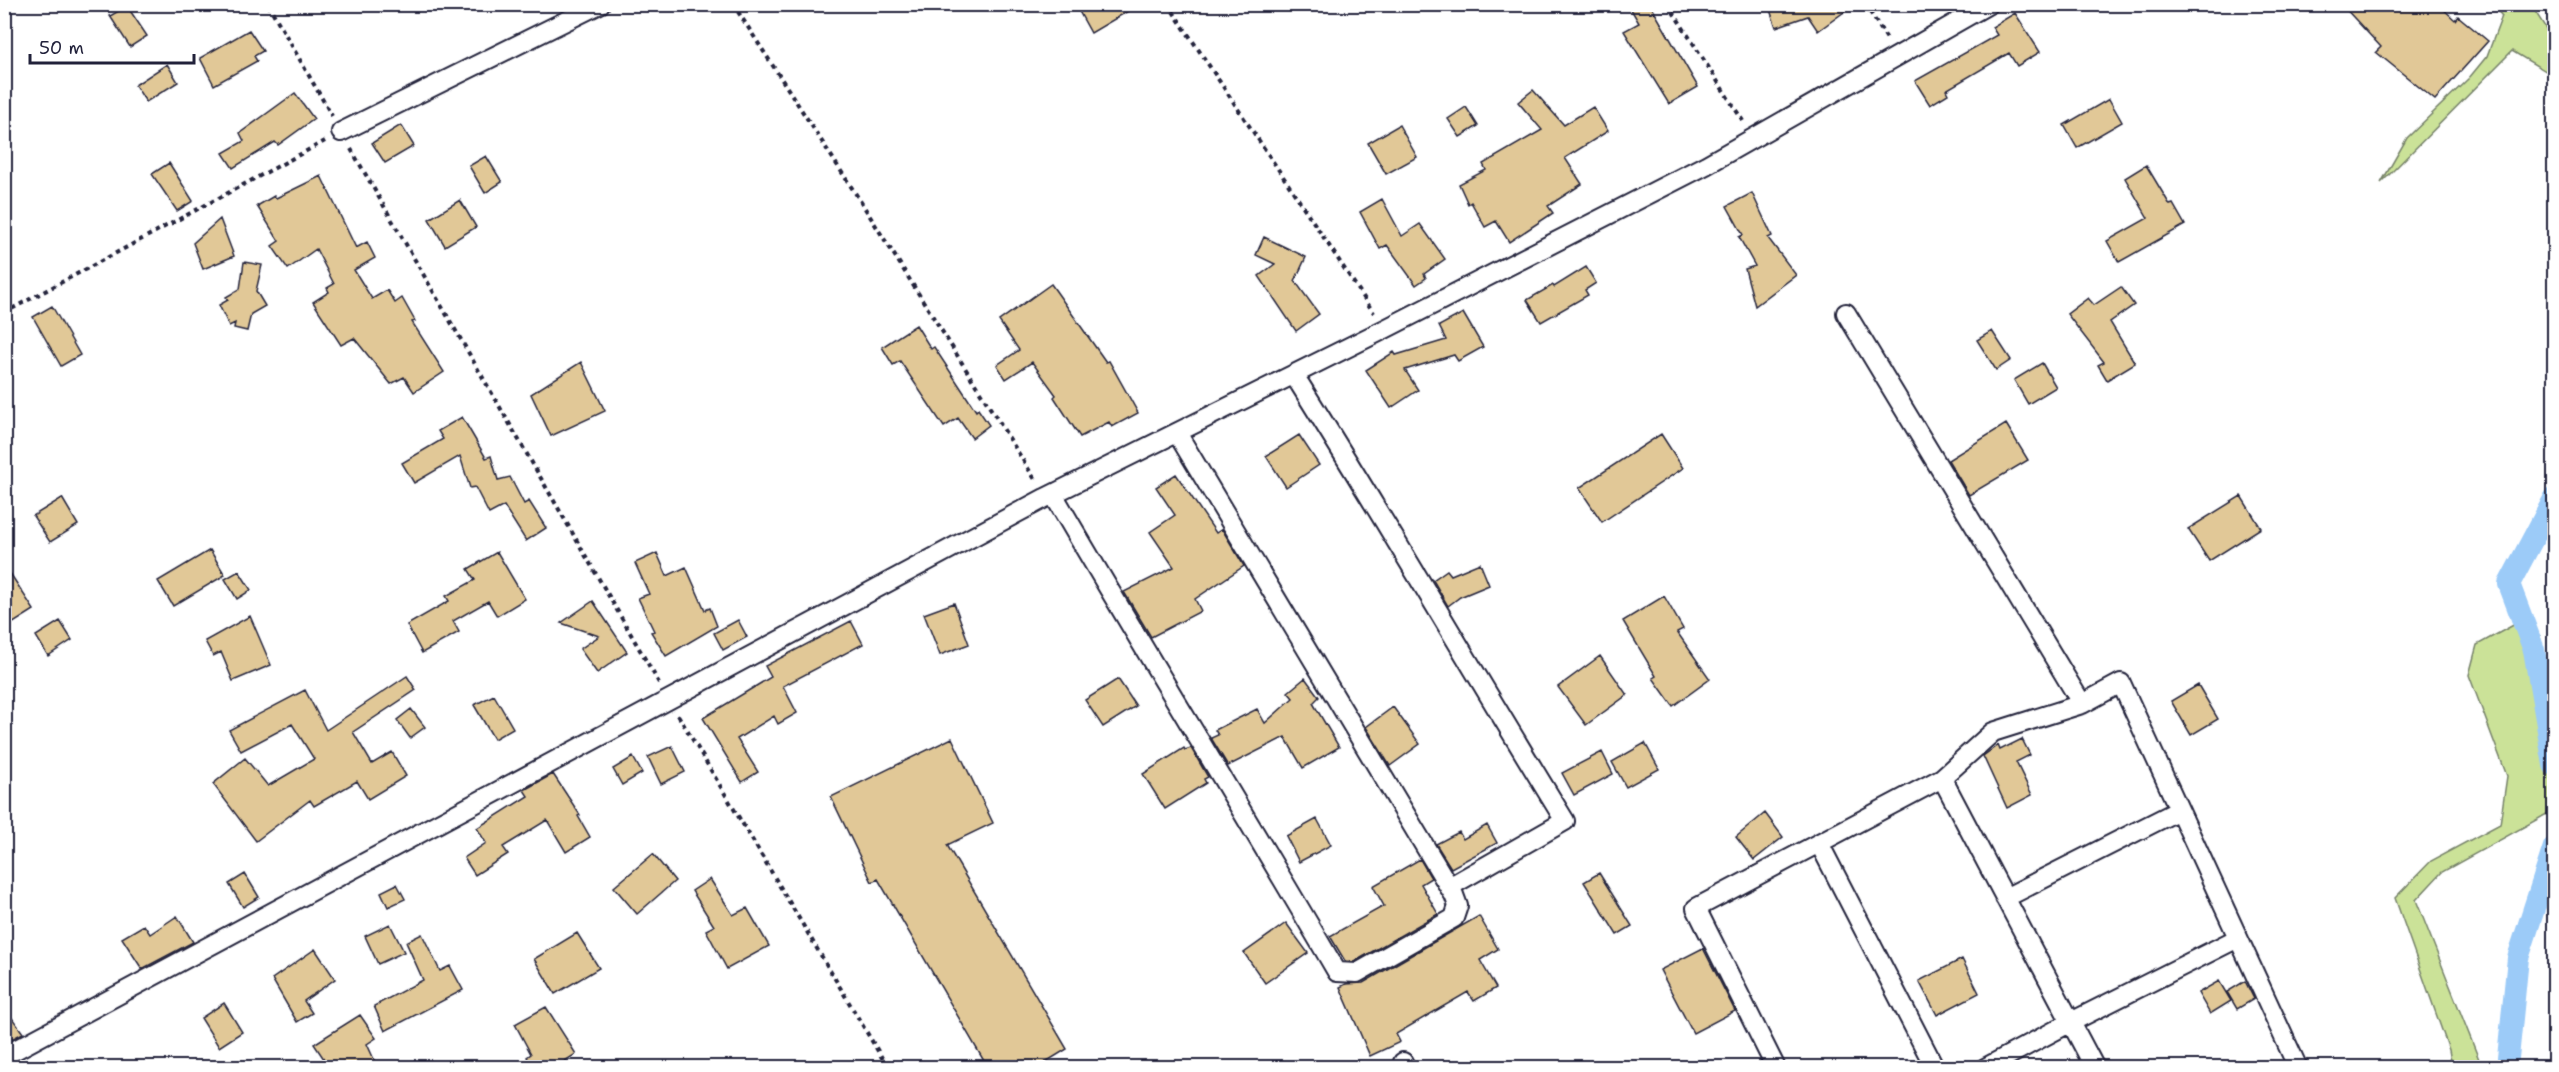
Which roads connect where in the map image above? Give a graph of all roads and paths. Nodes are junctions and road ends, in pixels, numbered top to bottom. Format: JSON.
{"nodes":[{"id":1,"x":268,"y":4,"type":"edge"},
{"id":2,"x":600,"y":4,"type":"edge"},
{"id":3,"x":733,"y":4,"type":"edge"},
{"id":4,"x":1168,"y":4,"type":"edge"},
{"id":5,"x":1668,"y":4,"type":"edge"},
{"id":6,"x":1865,"y":4,"type":"edge"},
{"id":7,"x":1989,"y":4,"type":"edge"},
{"id":8,"x":1898,"y":56,"type":"junction"},
{"id":9,"x":341,"y":132,"type":"junction"},
{"id":10,"x":1754,"y":137,"type":"junction"},
{"id":11,"x":4,"y":313,"type":"edge"},
{"id":12,"x":1846,"y":313,"type":"dead end"},
{"id":13,"x":1385,"y":329,"type":"junction"},
{"id":14,"x":1294,"y":375,"type":"junction"},
{"id":15,"x":1177,"y":432,"type":"junction"},
{"id":16,"x":1049,"y":496,"type":"junction"},
{"id":17,"x":668,"y":699,"type":"junction"},
{"id":18,"x":2082,"y":704,"type":"junction"},
{"id":19,"x":1942,"y":778,"type":"junction"},
{"id":20,"x":2179,"y":810,"type":"junction"},
{"id":21,"x":1819,"y":843,"type":"junction"},
{"id":22,"x":1449,"y":887,"type":"junction"},
{"id":23,"x":2005,"y":898,"type":"junction"},
{"id":24,"x":2238,"y":938,"type":"junction"},
{"id":25,"x":2071,"y":1022,"type":"junction"},
{"id":26,"x":4,"y":1056,"type":"edge"},
{"id":27,"x":888,"y":1068,"type":"edge"},
{"id":28,"x":1776,"y":1068,"type":"edge"},
{"id":29,"x":1935,"y":1068,"type":"edge"},
{"id":30,"x":1985,"y":1068,"type":"edge"},
{"id":31,"x":2095,"y":1068,"type":"edge"},
{"id":32,"x":2298,"y":1068,"type":"edge"}],
"edges":[{"from":1,"to":9,"type":"path"},
{"from":2,"to":9,"type":"street"},
{"from":3,"to":16,"type":"path"},
{"from":4,"to":13,"type":"path"},
{"from":5,"to":10,"type":"path"},
{"from":6,"to":8,"type":"path"},
{"from":7,"to":8,"type":"street"},
{"from":8,"to":10,"type":"street"},
{"from":9,"to":11,"type":"path"},
{"from":9,"to":17,"type":"path"},
{"from":10,"to":13,"type":"street"},
{"from":12,"to":18,"type":"street"},
{"from":13,"to":14,"type":"street"},
{"from":14,"to":15,"type":"street"},
{"from":14,"to":22,"type":"street"},
{"from":15,"to":16,"type":"street"},
{"from":15,"to":22,"type":"street"},
{"from":16,"to":17,"type":"street"},
{"from":16,"to":22,"type":"street"},
{"from":17,"to":26,"type":"street"},
{"from":17,"to":27,"type":"path"},
{"from":18,"to":19,"type":"street"},
{"from":18,"to":20,"type":"street"},
{"from":19,"to":21,"type":"street"},
{"from":19,"to":23,"type":"street"},
{"from":20,"to":23,"type":"street"},
{"from":20,"to":24,"type":"street"},
{"from":21,"to":28,"type":"street"},
{"from":21,"to":29,"type":"street"},
{"from":23,"to":25,"type":"street"},
{"from":24,"to":25,"type":"street"},
{"from":24,"to":32,"type":"street"},
{"from":25,"to":30,"type":"street"},
{"from":25,"to":31,"type":"street"}]}
